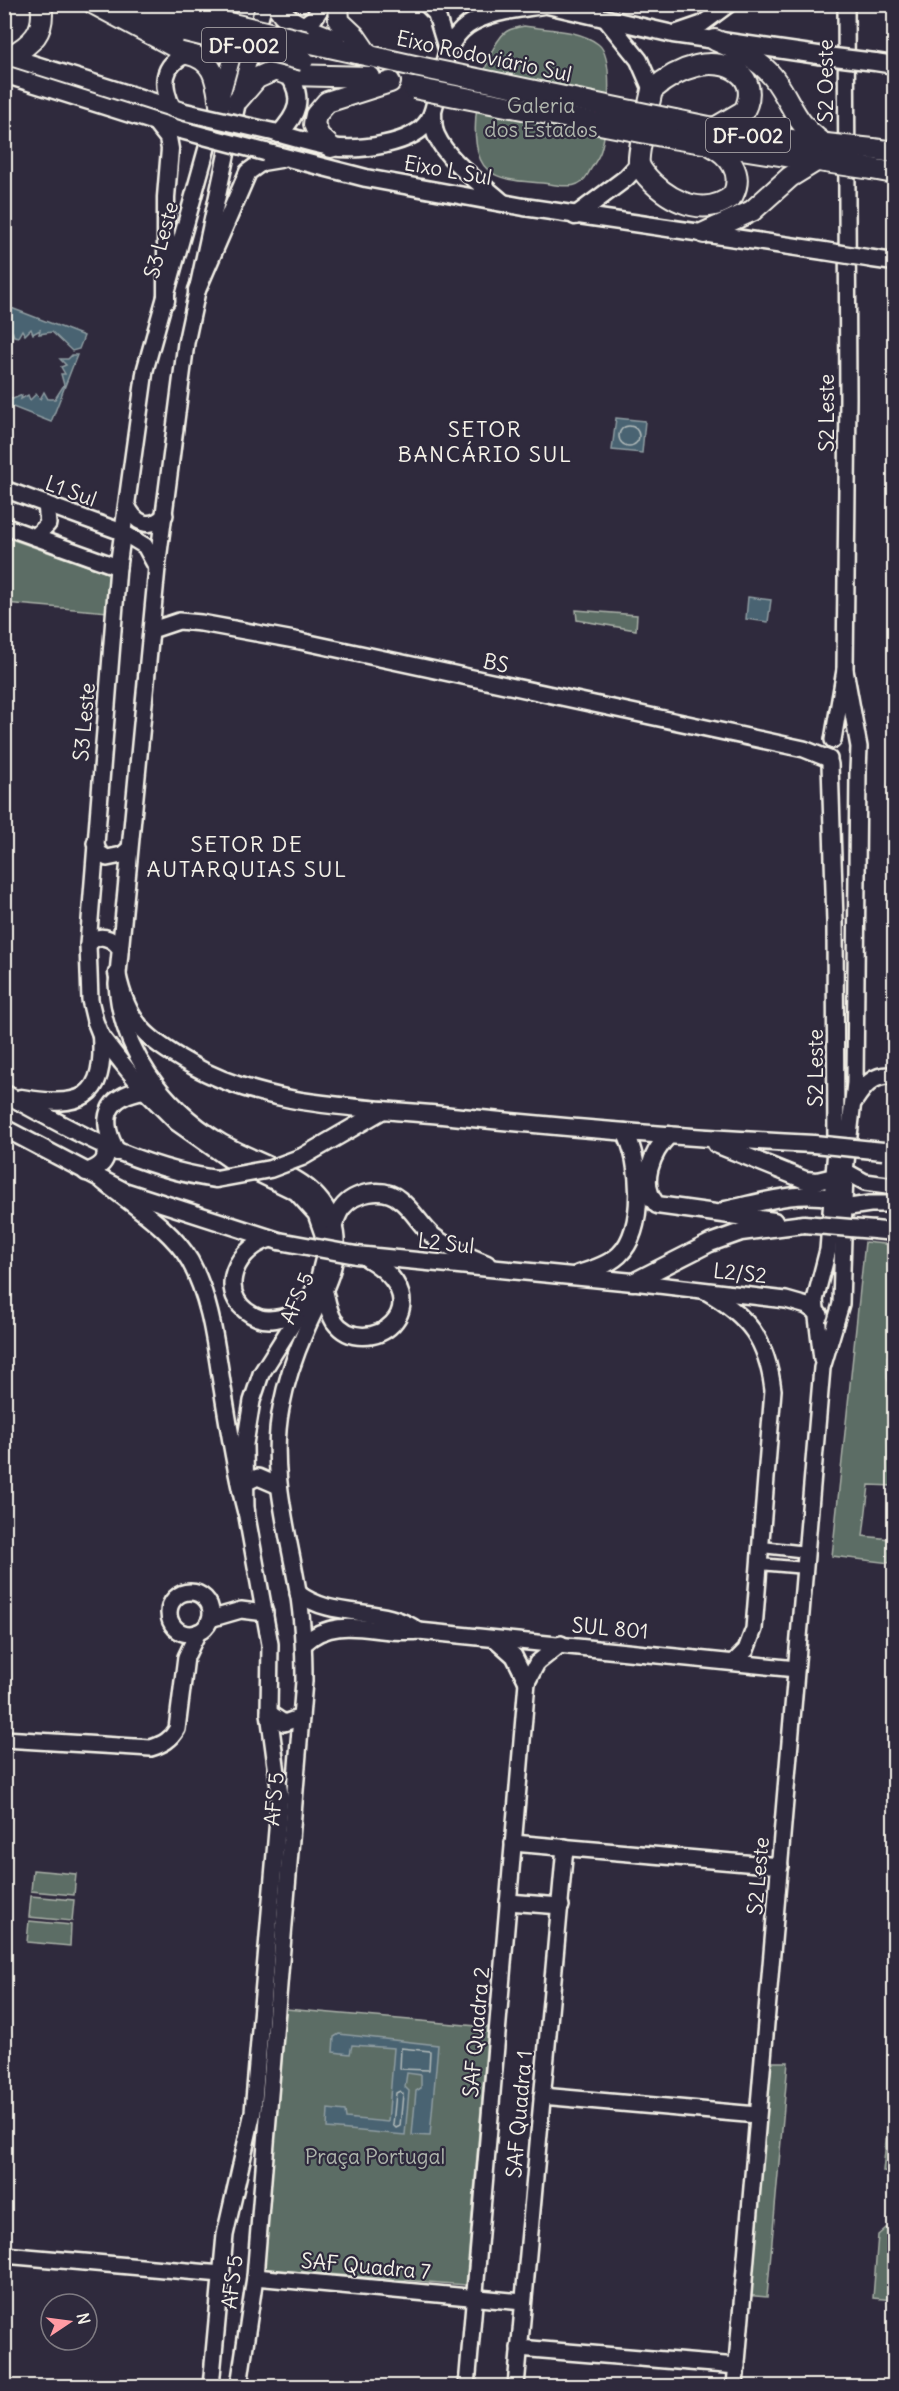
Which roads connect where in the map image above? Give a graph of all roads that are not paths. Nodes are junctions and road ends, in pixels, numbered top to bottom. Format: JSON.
{"nodes":[{"id":1,"x":41,"y":4,"type":"edge"},
{"id":2,"x":94,"y":4,"type":"edge"},
{"id":3,"x":102,"y":4,"type":"edge"},
{"id":4,"x":160,"y":4,"type":"edge"},
{"id":5,"x":247,"y":4,"type":"edge"},
{"id":6,"x":264,"y":4,"type":"edge"},
{"id":7,"x":277,"y":4,"type":"edge"},
{"id":8,"x":323,"y":4,"type":"edge"},
{"id":9,"x":338,"y":4,"type":"edge"},
{"id":10,"x":427,"y":4,"type":"edge"},
{"id":11,"x":729,"y":4,"type":"edge"},
{"id":12,"x":846,"y":4,"type":"edge"},
{"id":13,"x":543,"y":5,"type":"edge"},
{"id":14,"x":606,"y":19,"type":"junction"},
{"id":15,"x":188,"y":22,"type":"junction"},
{"id":16,"x":673,"y":34,"type":"junction"},
{"id":17,"x":715,"y":40,"type":"junction"},
{"id":18,"x":304,"y":43,"type":"junction"},
{"id":19,"x":447,"y":49,"type":"junction"},
{"id":20,"x":188,"y":54,"type":"junction"},
{"id":21,"x":368,"y":55,"type":"junction"},
{"id":22,"x":6,"y":62,"type":"edge"},
{"id":23,"x":894,"y":65,"type":"edge"},
{"id":24,"x":289,"y":75,"type":"junction"},
{"id":25,"x":370,"y":77,"type":"junction"},
{"id":26,"x":390,"y":82,"type":"junction"},
{"id":27,"x":652,"y":90,"type":"junction"},
{"id":28,"x":229,"y":102,"type":"junction"},
{"id":29,"x":179,"y":110,"type":"junction"},
{"id":30,"x":433,"y":112,"type":"junction"},
{"id":31,"x":156,"y":123,"type":"junction"},
{"id":32,"x":674,"y":129,"type":"junction"},
{"id":33,"x":276,"y":133,"type":"junction"},
{"id":34,"x":712,"y":137,"type":"junction"},
{"id":35,"x":331,"y":147,"type":"junction"},
{"id":36,"x":894,"y":152,"type":"edge"},
{"id":37,"x":823,"y":153,"type":"junction"},
{"id":38,"x":846,"y":157,"type":"joint"},
{"id":39,"x":290,"y":158,"type":"junction"},
{"id":40,"x":872,"y":159,"type":"junction"},
{"id":41,"x":639,"y":164,"type":"junction"},
{"id":42,"x":894,"y":173,"type":"edge"},
{"id":43,"x":503,"y":203,"type":"junction"},
{"id":44,"x":575,"y":216,"type":"junction"},
{"id":45,"x":704,"y":233,"type":"junction"},
{"id":46,"x":894,"y":262,"type":"edge"},
{"id":47,"x":197,"y":290,"type":"junction"},
{"id":48,"x":166,"y":301,"type":"junction"},
{"id":49,"x":4,"y":489,"type":"edge"},
{"id":50,"x":46,"y":504,"type":"junction"},
{"id":51,"x":127,"y":505,"type":"junction"},
{"id":52,"x":165,"y":515,"type":"junction"},
{"id":53,"x":4,"y":526,"type":"edge"},
{"id":54,"x":122,"y":532,"type":"junction"},
{"id":55,"x":35,"y":537,"type":"junction"},
{"id":56,"x":117,"y":567,"type":"junction"},
{"id":57,"x":157,"y":568,"type":"junction"},
{"id":58,"x":154,"y":603,"type":"junction"},
{"id":59,"x":179,"y":621,"type":"junction"},
{"id":60,"x":152,"y":630,"type":"junction"},
{"id":61,"x":845,"y":670,"type":"junction"},
{"id":62,"x":857,"y":739,"type":"junction"},
{"id":63,"x":831,"y":752,"type":"junction"},
{"id":64,"x":858,"y":771,"type":"junction"},
{"id":65,"x":95,"y":843,"type":"junction"},
{"id":66,"x":128,"y":850,"type":"junction"},
{"id":67,"x":88,"y":945,"type":"junction"},
{"id":68,"x":120,"y":949,"type":"junction"},
{"id":69,"x":117,"y":972,"type":"junction"},
{"id":70,"x":835,"y":986,"type":"junction"},
{"id":71,"x":855,"y":992,"type":"junction"},
{"id":72,"x":101,"y":1035,"type":"junction"},
{"id":73,"x":894,"y":1076,"type":"edge"},
{"id":74,"x":144,"y":1090,"type":"junction"},
{"id":75,"x":7,"y":1094,"type":"edge"},
{"id":76,"x":854,"y":1101,"type":"junction"},
{"id":77,"x":382,"y":1110,"type":"junction"},
{"id":78,"x":4,"y":1128,"type":"edge"},
{"id":79,"x":624,"y":1132,"type":"junction"},
{"id":80,"x":669,"y":1135,"type":"junction"},
{"id":81,"x":704,"y":1139,"type":"junction"},
{"id":82,"x":111,"y":1149,"type":"junction"},
{"id":83,"x":890,"y":1152,"type":"edge"},
{"id":84,"x":86,"y":1172,"type":"junction"},
{"id":85,"x":839,"y":1174,"type":"junction"},
{"id":86,"x":103,"y":1181,"type":"junction"},
{"id":87,"x":894,"y":1186,"type":"edge"},
{"id":88,"x":837,"y":1203,"type":"junction"},
{"id":89,"x":894,"y":1204,"type":"edge"},
{"id":90,"x":716,"y":1212,"type":"junction"},
{"id":91,"x":800,"y":1224,"type":"junction"},
{"id":92,"x":334,"y":1225,"type":"junction"},
{"id":93,"x":894,"y":1232,"type":"edge"},
{"id":94,"x":274,"y":1240,"type":"junction"},
{"id":95,"x":360,"y":1255,"type":"junction"},
{"id":96,"x":504,"y":1271,"type":"junction"},
{"id":97,"x":574,"y":1275,"type":"junction"},
{"id":98,"x":820,"y":1276,"type":"junction"},
{"id":99,"x":841,"y":1279,"type":"junction"},
{"id":100,"x":633,"y":1282,"type":"junction"},
{"id":101,"x":705,"y":1291,"type":"junction"},
{"id":102,"x":325,"y":1294,"type":"junction"},
{"id":103,"x":816,"y":1312,"type":"junction"},
{"id":104,"x":296,"y":1314,"type":"junction"},
{"id":105,"x":837,"y":1319,"type":"junction"},
{"id":106,"x":822,"y":1368,"type":"junction"},
{"id":107,"x":245,"y":1484,"type":"junction"},
{"id":108,"x":279,"y":1486,"type":"junction"},
{"id":109,"x":246,"y":1511,"type":"junction"},
{"id":110,"x":762,"y":1547,"type":"junction"},
{"id":111,"x":807,"y":1552,"type":"junction"},
{"id":112,"x":760,"y":1564,"type":"junction"},
{"id":113,"x":806,"y":1568,"type":"junction"},
{"id":114,"x":298,"y":1593,"type":"junction"},
{"id":115,"x":261,"y":1594,"type":"junction"},
{"id":116,"x":210,"y":1612,"type":"junction"},
{"id":117,"x":265,"y":1613,"type":"junction"},
{"id":118,"x":369,"y":1622,"type":"junction"},
{"id":119,"x":175,"y":1628,"type":"junction"},
{"id":120,"x":198,"y":1632,"type":"junction"},
{"id":121,"x":495,"y":1639,"type":"junction"},
{"id":122,"x":304,"y":1643,"type":"junction"},
{"id":123,"x":561,"y":1644,"type":"junction"},
{"id":124,"x":186,"y":1657,"type":"junction"},
{"id":125,"x":735,"y":1661,"type":"junction"},
{"id":126,"x":796,"y":1668,"type":"junction"},
{"id":127,"x":527,"y":1682,"type":"junction"},
{"id":128,"x":269,"y":1713,"type":"junction"},
{"id":129,"x":301,"y":1717,"type":"junction"},
{"id":130,"x":4,"y":1739,"type":"edge"},
{"id":131,"x":513,"y":1843,"type":"junction"},
{"id":132,"x":565,"y":1847,"type":"junction"},
{"id":133,"x":780,"y":1866,"type":"junction"},
{"id":134,"x":508,"y":1902,"type":"junction"},
{"id":135,"x":561,"y":1906,"type":"junction"},
{"id":136,"x":542,"y":2096,"type":"junction"},
{"id":137,"x":757,"y":2115,"type":"junction"},
{"id":138,"x":229,"y":2208,"type":"junction"},
{"id":139,"x":261,"y":2210,"type":"junction"},
{"id":140,"x":4,"y":2255,"type":"edge"},
{"id":141,"x":221,"y":2274,"type":"junction"},
{"id":142,"x":255,"y":2277,"type":"junction"},
{"id":143,"x":474,"y":2296,"type":"junction"},
{"id":144,"x":523,"y":2302,"type":"junction"},
{"id":145,"x":519,"y":2348,"type":"junction"},
{"id":146,"x":737,"y":2366,"type":"junction"},
{"id":147,"x":212,"y":2386,"type":"edge"},
{"id":148,"x":240,"y":2386,"type":"edge"},
{"id":149,"x":467,"y":2386,"type":"edge"},
{"id":150,"x":516,"y":2386,"type":"edge"},
{"id":151,"x":735,"y":2386,"type":"edge"}],
"edges":[{"from":1,"to":22,"type":"highway"},
{"from":2,"to":20,"type":"highway"},
{"from":3,"to":15,"type":"highway","name":"Eixo Rodoviário Sul","number":"DF-002"},
{"from":4,"to":15,"type":"highway","name":"Eixo Rodoviário Sul","number":"DF-002"},
{"from":5,"to":28,"type":"main road","name":"S3 Leste"},
{"from":6,"to":28,"type":"main road","name":"S3 Leste"},
{"from":7,"to":18,"type":"highway"},
{"from":8,"to":18,"type":"main road"},
{"from":9,"to":21,"type":"highway"},
{"from":10,"to":19,"type":"main road"},
{"from":11,"to":16,"type":"main road"},
{"from":12,"to":38,"type":"main road","name":"S2 Oeste"},
{"from":13,"to":14,"type":"main road"},
{"from":13,"to":19,"type":"main road"},
{"from":14,"to":16,"type":"main road"},
{"from":14,"to":27,"type":"main road"},
{"from":15,"to":18,"type":"highway","name":"Eixo Rodoviário Sul","number":"DF-002","bridge":true},
{"from":16,"to":17,"type":"main road"},
{"from":17,"to":23,"type":"main road","bridge":true},
{"from":17,"to":37,"type":"highway"},
{"from":18,"to":21,"type":"highway","name":"Eixo Rodoviário Sul","number":"DF-002"},
{"from":18,"to":25,"type":"highway","name":"Eixo Rodoviário Sul","number":"DF-002"},
{"from":19,"to":30,"type":"main road"},
{"from":20,"to":28,"type":"highway"},
{"from":20,"to":29,"type":"main road"},
{"from":21,"to":32,"type":"highway","name":"Eixo Rodoviário Sul","number":"DF-002","bridge":true},
{"from":22,"to":29,"type":"main road"},
{"from":22,"to":31,"type":"main road","name":"Eixo L Sul"},
{"from":24,"to":25,"type":"highway"},
{"from":24,"to":28,"type":"highway"},
{"from":24,"to":33,"type":"main road"},
{"from":25,"to":26,"type":"highway","name":"Eixo Rodoviário Sul","number":"DF-002"},
{"from":26,"to":32,"type":"highway","name":"Eixo Rodoviário Sul","number":"DF-002","bridge":true},
{"from":26,"to":35,"type":"highway"},
{"from":27,"to":34,"type":"highway"},
{"from":27,"to":41,"type":"highway"},
{"from":28,"to":47,"type":"main road","name":"S3 Leste"},
{"from":28,"to":48,"type":"main road","name":"S3 Leste"},
{"from":29,"to":33,"type":"main road","bridge":true},
{"from":30,"to":35,"type":"main road"},
{"from":30,"to":43,"type":"main road"},
{"from":31,"to":39,"type":"main road","name":"Eixo L Sul","bridge":true},
{"from":31,"to":48,"type":"main road"},
{"from":32,"to":34,"type":"highway","name":"Eixo Rodoviário Sul","number":"DF-002"},
{"from":33,"to":35,"type":"main road"},
{"from":34,"to":37,"type":"highway","name":"Eixo Rodoviário Sul","number":"DF-002"},
{"from":34,"to":41,"type":"highway"},
{"from":36,"to":40,"type":"highway","number":"DF-002"},
{"from":37,"to":40,"type":"highway","name":"Eixo Rodoviário Sul","number":"DF-002","bridge":true},
{"from":37,"to":45,"type":"highway"},
{"from":38,"to":61,"type":"main road","name":"S2 Leste"},
{"from":39,"to":43,"type":"main road","name":"Eixo L Sul"},
{"from":39,"to":47,"type":"main road"},
{"from":40,"to":42,"type":"highway","number":"DF-002"},
{"from":41,"to":44,"type":"main road"},
{"from":43,"to":44,"type":"main road","name":"Eixo L Sul"},
{"from":44,"to":45,"type":"main road","name":"Eixo L Sul"},
{"from":45,"to":46,"type":"main road","name":"Eixo L Sul","bridge":true},
{"from":47,"to":52,"type":"main road","name":"S3 Leste"},
{"from":48,"to":51,"type":"main road","name":"S3 Leste"},
{"from":49,"to":50,"type":"main road","name":"L1 Sul"},
{"from":50,"to":54,"type":"main road","name":"L1 Sul"},
{"from":50,"to":55,"type":"main road"},
{"from":51,"to":52,"type":"main road"},
{"from":51,"to":54,"type":"main road","name":"S3 Leste"},
{"from":52,"to":57,"type":"main road","name":"S3 Leste"},
{"from":53,"to":55,"type":"main road"},
{"from":54,"to":56,"type":"main road","name":"S3 Leste"},
{"from":54,"to":57,"type":"main road","name":"L1 Sul"},
{"from":55,"to":56,"type":"main road"},
{"from":56,"to":65,"type":"main road","name":"S3 Leste"},
{"from":57,"to":58,"type":"main road","name":"S3 Leste"},
{"from":58,"to":59,"type":"main road","name":"BS"},
{"from":58,"to":60,"type":"main road","name":"S3 Leste"},
{"from":59,"to":60,"type":"main road","name":"BS"},
{"from":59,"to":63,"type":"main road","name":"BS"},
{"from":60,"to":66,"type":"main road","name":"S3 Leste"},
{"from":61,"to":62,"type":"main road","name":"S2 Leste"},
{"from":61,"to":63,"type":"main road","name":"S2 Leste"},
{"from":62,"to":63,"type":"main road"},
{"from":62,"to":64,"type":"main road","name":"S2 Leste"},
{"from":63,"to":64,"type":"main road","name":"BS"},
{"from":63,"to":70,"type":"main road","name":"S2 Leste"},
{"from":64,"to":71,"type":"main road","name":"S2 Leste"},
{"from":65,"to":66,"type":"main road"},
{"from":65,"to":67,"type":"main road","name":"S3 Leste"},
{"from":66,"to":68,"type":"main road","name":"S3 Leste"},
{"from":67,"to":68,"type":"main road"},
{"from":67,"to":72,"type":"main road","name":"S3 Leste"},
{"from":68,"to":69,"type":"main road","name":"S3 Leste"},
{"from":69,"to":77,"type":"main road"},
{"from":69,"to":92,"type":"main road","name":"S3 Leste"},
{"from":70,"to":71,"type":"main road"},
{"from":70,"to":85,"type":"main road","name":"S2 Leste"},
{"from":71,"to":76,"type":"main road","name":"S2 Leste"},
{"from":72,"to":74,"type":"main road","name":"S3 Leste"},
{"from":72,"to":75,"type":"main road"},
{"from":73,"to":76,"type":"main road"},
{"from":74,"to":82,"type":"main road"},
{"from":74,"to":104,"type":"main road","name":"S3 Leste"},
{"from":75,"to":82,"type":"main road"},
{"from":76,"to":85,"type":"main road","name":"S2 Leste"},
{"from":77,"to":79,"type":"main road"},
{"from":77,"to":82,"type":"main road","bridge":true},
{"from":78,"to":84,"type":"main road","name":"L2 Sul"},
{"from":79,"to":80,"type":"main road"},
{"from":79,"to":97,"type":"main road"},
{"from":80,"to":81,"type":"main road"},
{"from":80,"to":90,"type":"main road"},
{"from":81,"to":83,"type":"main road","bridge":true},
{"from":81,"to":85,"type":"main road"},
{"from":82,"to":84,"type":"main road"},
{"from":84,"to":86,"type":"main road","name":"L2 Sul"},
{"from":85,"to":87,"type":"main road"},
{"from":85,"to":88,"type":"main road","name":"S2 Leste"},
{"from":86,"to":94,"type":"main road","name":"L2 Sul"},
{"from":86,"to":109,"type":"main road"},
{"from":88,"to":89,"type":"main road"},
{"from":88,"to":90,"type":"main road"},
{"from":88,"to":98,"type":"main road","name":"S2 Leste"},
{"from":88,"to":99,"type":"main road","name":"S2 Leste"},
{"from":90,"to":91,"type":"main road"},
{"from":91,"to":93,"type":"main road","bridge":true},
{"from":91,"to":100,"type":"main road"},
{"from":92,"to":96,"type":"main road"},
{"from":92,"to":102,"type":"main road","name":"AFS 5"},
{"from":94,"to":95,"type":"main road","name":"L2 Sul","bridge":true},
{"from":94,"to":104,"type":"main road"},
{"from":95,"to":96,"type":"main road","name":"L2 Sul"},
{"from":95,"to":102,"type":"main road"},
{"from":96,"to":97,"type":"main road","name":"L2 Sul"},
{"from":97,"to":100,"type":"main road","name":"L2 Sul"},
{"from":98,"to":99,"type":"main road"},
{"from":98,"to":103,"type":"main road","name":"S2 Leste"},
{"from":99,"to":105,"type":"main road","name":"S2 Leste"},
{"from":100,"to":101,"type":"main road","name":"L2/S2"},
{"from":101,"to":103,"type":"main road","name":"L2/S2"},
{"from":101,"to":110,"type":"main road"},
{"from":102,"to":108,"type":"main road","name":"AFS 5"},
{"from":103,"to":105,"type":"main road","name":"L2/S2"},
{"from":103,"to":106,"type":"main road","name":"S2 Leste"},
{"from":104,"to":107,"type":"main road","name":"AFS 5"},
{"from":105,"to":106,"type":"main road","name":"S2 Leste"},
{"from":106,"to":111,"type":"main road","name":"S2 Leste"},
{"from":107,"to":108,"type":"main road"},
{"from":107,"to":109,"type":"main road","name":"AFS 5"},
{"from":108,"to":114,"type":"main road","name":"AFS 5"},
{"from":109,"to":115,"type":"main road","name":"AFS 5"},
{"from":110,"to":111,"type":"street"},
{"from":110,"to":112,"type":"main road"},
{"from":111,"to":113,"type":"main road","name":"S2 Leste"},
{"from":112,"to":113,"type":"street"},
{"from":112,"to":125,"type":"main road"},
{"from":113,"to":126,"type":"main road","name":"S2 Leste"},
{"from":114,"to":118,"type":"main road","name":"SUL 801"},
{"from":114,"to":122,"type":"main road","name":"AFS 5"},
{"from":115,"to":116,"type":"main road"},
{"from":115,"to":117,"type":"main road","name":"AFS 5"},
{"from":116,"to":117,"type":"main road"},
{"from":116,"to":119,"type":"main road"},
{"from":116,"to":120,"type":"main road"},
{"from":117,"to":128,"type":"main road","name":"AFS 5"},
{"from":118,"to":121,"type":"main road","name":"SUL 801"},
{"from":118,"to":122,"type":"main road","name":"SUL 801"},
{"from":119,"to":120,"type":"main road"},
{"from":119,"to":124,"type":"main road"},
{"from":120,"to":124,"type":"main road"},
{"from":121,"to":123,"type":"main road","name":"SUL 801"},
{"from":121,"to":127,"type":"main road"},
{"from":122,"to":129,"type":"main road","name":"AFS 5"},
{"from":123,"to":125,"type":"main road","name":"SUL 801"},
{"from":123,"to":127,"type":"main road","name":"SAF Quadra 2"},
{"from":124,"to":130,"type":"main road"},
{"from":125,"to":126,"type":"main road","name":"SUL 801"},
{"from":126,"to":133,"type":"main road","name":"S2 Leste"},
{"from":127,"to":131,"type":"main road","name":"SAF Quadra 2"},
{"from":128,"to":129,"type":"main road"},
{"from":128,"to":138,"type":"main road","name":"AFS 5"},
{"from":129,"to":139,"type":"main road","name":"AFS 5"},
{"from":131,"to":132,"type":"main road"},
{"from":131,"to":134,"type":"main road","name":"SAF Quadra 2"},
{"from":132,"to":133,"type":"main road"},
{"from":132,"to":135,"type":"main road","name":"SAF Quadra 1"},
{"from":133,"to":137,"type":"main road","name":"S2 Leste"},
{"from":134,"to":135,"type":"main road"},
{"from":134,"to":143,"type":"main road","name":"SAF Quadra 2"},
{"from":135,"to":136,"type":"main road","name":"SAF Quadra 1"},
{"from":136,"to":137,"type":"main road"},
{"from":136,"to":144,"type":"main road","name":"SAF Quadra 1"},
{"from":137,"to":146,"type":"main road","name":"S2 Leste"},
{"from":138,"to":139,"type":"main road"},
{"from":138,"to":141,"type":"main road","name":"AFS 5"},
{"from":139,"to":142,"type":"main road","name":"AFS 5"},
{"from":140,"to":141,"type":"main road"},
{"from":141,"to":147,"type":"main road","name":"AFS 5"},
{"from":142,"to":143,"type":"main road","name":"SAF Quadra 7"},
{"from":142,"to":148,"type":"main road","name":"AFS 5"},
{"from":143,"to":144,"type":"main road","name":"SAF Quadra 7"},
{"from":143,"to":149,"type":"main road","name":"SAF Quadra 2"},
{"from":144,"to":145,"type":"main road","name":"SAF Quadra 1"},
{"from":145,"to":146,"type":"main road"},
{"from":145,"to":150,"type":"main road","name":"SAF Quadra 1"},
{"from":146,"to":151,"type":"main road","name":"S2 Leste"}]}
